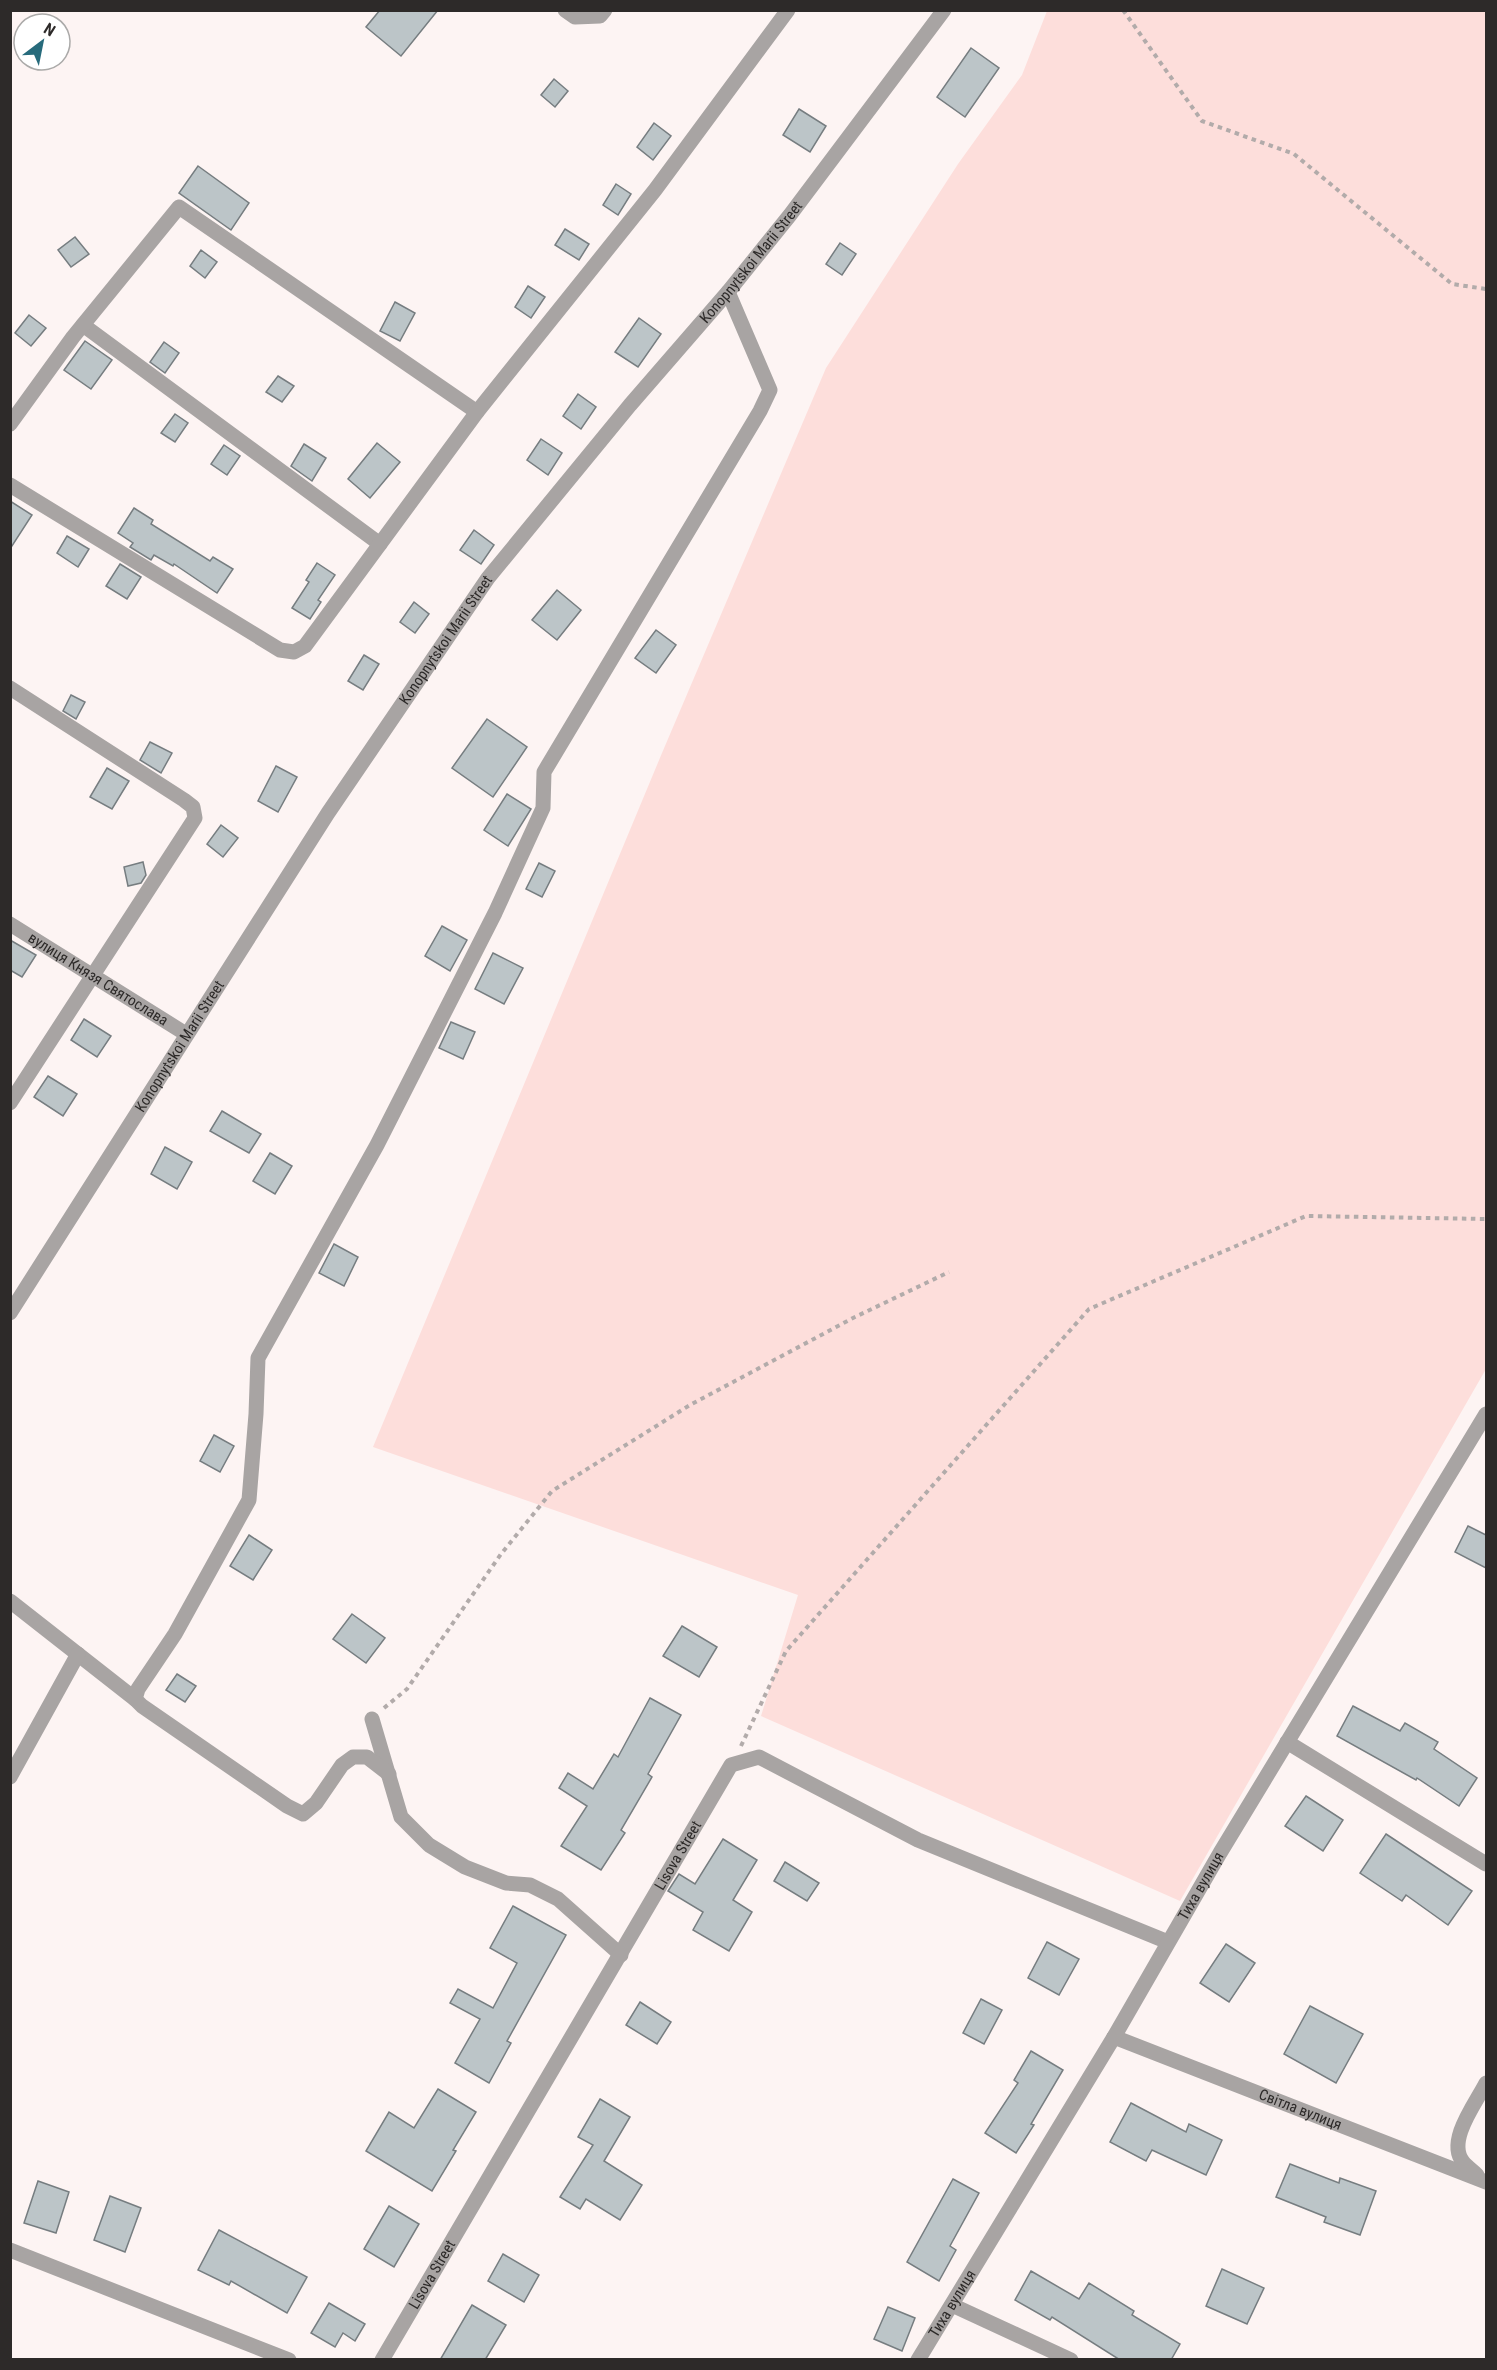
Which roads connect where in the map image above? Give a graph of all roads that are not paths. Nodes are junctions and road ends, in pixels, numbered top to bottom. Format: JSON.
{"nodes":[{"id":1,"x":566,"y":10,"type":"edge"},
{"id":2,"x":605,"y":10,"type":"edge"},
{"id":3,"x":788,"y":10,"type":"edge"},
{"id":4,"x":944,"y":10,"type":"edge"},
{"id":5,"x":728,"y":292,"type":"junction"},
{"id":6,"x":83,"y":325,"type":"junction"},
{"id":7,"x":477,"y":412,"type":"junction"},
{"id":8,"x":10,"y":424,"type":"edge"},
{"id":9,"x":10,"y":485,"type":"edge"},
{"id":10,"x":380,"y":544,"type":"junction"},
{"id":11,"x":10,"y":688,"type":"edge"},
{"id":12,"x":10,"y":924,"type":"edge"},
{"id":13,"x":92,"y":977,"type":"junction"},
{"id":14,"x":186,"y":1034,"type":"junction"},
{"id":15,"x":10,"y":1103,"type":"edge"},
{"id":16,"x":10,"y":1313,"type":"edge"},
{"id":17,"x":1486,"y":1414,"type":"edge"},
{"id":18,"x":10,"y":1601,"type":"edge"},
{"id":19,"x":78,"y":1654,"type":"junction"},
{"id":20,"x":135,"y":1699,"type":"junction"},
{"id":21,"x":372,"y":1719,"type":"road end"},
{"id":22,"x":1287,"y":1742,"type":"junction"},
{"id":23,"x":389,"y":1774,"type":"junction"},
{"id":24,"x":10,"y":1777,"type":"edge"},
{"id":25,"x":1486,"y":1864,"type":"edge"},
{"id":26,"x":1168,"y":1942,"type":"junction"},
{"id":27,"x":621,"y":1955,"type":"junction"},
{"id":28,"x":1114,"y":2037,"type":"junction"},
{"id":29,"x":1486,"y":2083,"type":"edge"},
{"id":30,"x":1485,"y":2182,"type":"edge"},
{"id":31,"x":10,"y":2250,"type":"edge"},
{"id":32,"x":952,"y":2305,"type":"junction"},
{"id":33,"x":289,"y":2360,"type":"edge"},
{"id":34,"x":382,"y":2360,"type":"edge"},
{"id":35,"x":918,"y":2360,"type":"edge"},
{"id":36,"x":1071,"y":2360,"type":"edge"}],
"edges":[{"from":1,"to":2,"type":"street"},
{"from":3,"to":7,"type":"street"},
{"from":4,"to":5,"type":"street","name":"Konopnytskoi Marii Street"},
{"from":5,"to":14,"type":"street","name":"Konopnytskoi Marii Street"},
{"from":5,"to":20,"type":"street"},
{"from":6,"to":7,"type":"street"},
{"from":6,"to":8,"type":"street"},
{"from":6,"to":10,"type":"street"},
{"from":7,"to":10,"type":"street"},
{"from":9,"to":10,"type":"street"},
{"from":11,"to":13,"type":"street"},
{"from":12,"to":13,"type":"street","name":"вулиця Князя Святослава"},
{"from":13,"to":14,"type":"street","name":"вулиця Князя Святослава"},
{"from":13,"to":15,"type":"street"},
{"from":14,"to":16,"type":"street","name":"Konopnytskoi Marii Street"},
{"from":17,"to":22,"type":"street","name":"Тиха вулиця"},
{"from":18,"to":19,"type":"street"},
{"from":19,"to":20,"type":"street"},
{"from":19,"to":24,"type":"street"},
{"from":20,"to":23,"type":"street"},
{"from":21,"to":23,"type":"street"},
{"from":22,"to":25,"type":"street"},
{"from":22,"to":26,"type":"street","name":"Тиха вулиця"},
{"from":23,"to":27,"type":"street"},
{"from":26,"to":27,"type":"street","name":"Lisova Street"},
{"from":26,"to":28,"type":"street","name":"Тиха вулиця"},
{"from":27,"to":34,"type":"street","name":"Lisova Street"},
{"from":28,"to":30,"type":"street","name":"Світла вулиця"},
{"from":28,"to":32,"type":"street","name":"Тиха вулиця"},
{"from":29,"to":30,"type":"street"},
{"from":31,"to":33,"type":"street"},
{"from":32,"to":35,"type":"street","name":"Тиха вулиця"},
{"from":32,"to":36,"type":"street"}]}
